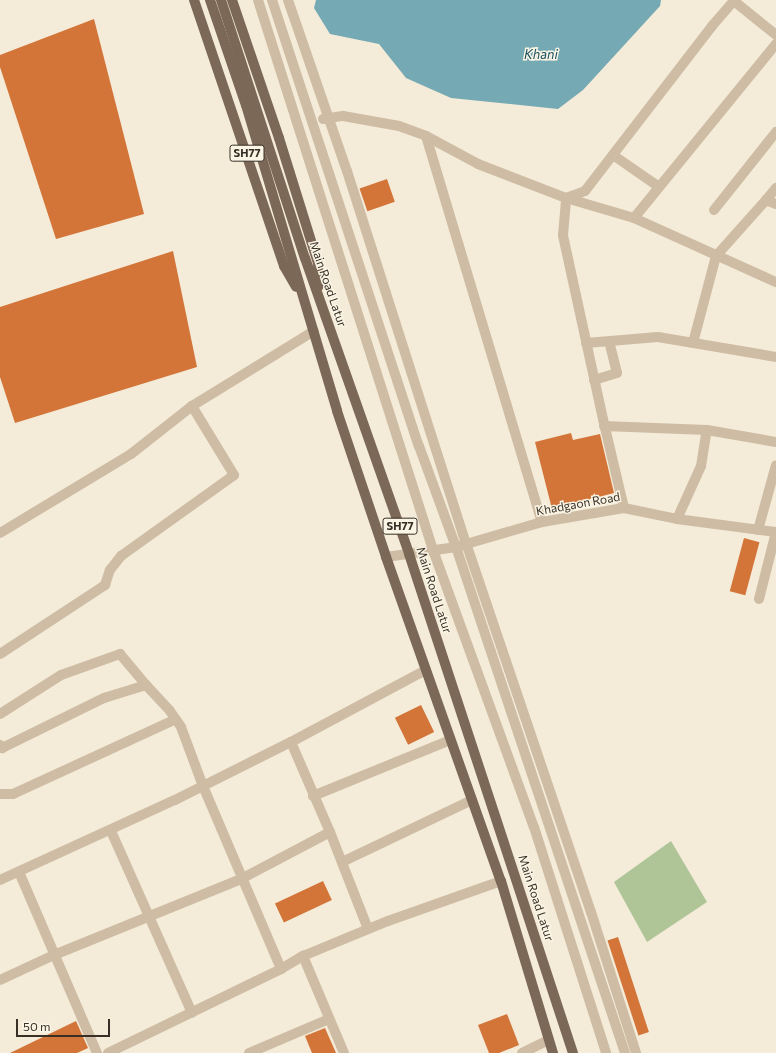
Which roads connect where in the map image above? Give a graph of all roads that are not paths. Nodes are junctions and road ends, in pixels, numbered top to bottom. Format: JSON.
{"nodes":[{"id":1,"x":194,"y":0,"type":"edge"},
{"id":2,"x":210,"y":0,"type":"edge"},
{"id":3,"x":221,"y":0,"type":"edge"},
{"id":4,"x":232,"y":0,"type":"edge"},
{"id":5,"x":258,"y":0,"type":"edge"},
{"id":6,"x":272,"y":0,"type":"edge"},
{"id":7,"x":288,"y":0,"type":"edge"},
{"id":8,"x":776,"y":35,"type":"edge"},
{"id":9,"x":776,"y":44,"type":"edge"},
{"id":10,"x":328,"y":118,"type":"junction"},
{"id":11,"x":312,"y":121,"type":"junction"},
{"id":12,"x":298,"y":124,"type":"junction"},
{"id":13,"x":776,"y":132,"type":"edge"},
{"id":14,"x":426,"y":136,"type":"junction"},
{"id":15,"x":613,"y":155,"type":"junction"},
{"id":16,"x":659,"y":187,"type":"junction"},
{"id":17,"x":776,"y":188,"type":"edge"},
{"id":18,"x":566,"y":198,"type":"junction"},
{"id":19,"x":771,"y":202,"type":"edge"},
{"id":20,"x":714,"y":210,"type":"dead end"},
{"id":21,"x":634,"y":218,"type":"junction"},
{"id":22,"x":716,"y":256,"type":"junction"},
{"id":23,"x":776,"y":282,"type":"edge"},
{"id":24,"x":319,"y":298,"type":"junction"},
{"id":25,"x":306,"y":304,"type":"junction"},
{"id":26,"x":314,"y":331,"type":"junction"},
{"id":27,"x":609,"y":342,"type":"junction"},
{"id":28,"x":586,"y":343,"type":"junction"},
{"id":29,"x":693,"y":343,"type":"junction"},
{"id":30,"x":776,"y":357,"type":"edge"},
{"id":31,"x":594,"y":380,"type":"junction"},
{"id":32,"x":192,"y":406,"type":"junction"},
{"id":33,"x":604,"y":426,"type":"junction"},
{"id":34,"x":707,"y":430,"type":"junction"},
{"id":35,"x":776,"y":442,"type":"edge"},
{"id":36,"x":776,"y":465,"type":"edge"},
{"id":37,"x":624,"y":508,"type":"junction"},
{"id":38,"x":678,"y":519,"type":"junction"},
{"id":39,"x":542,"y":522,"type":"junction"},
{"id":40,"x":758,"y":530,"type":"junction"},
{"id":41,"x":776,"y":532,"type":"edge"},
{"id":42,"x":0,"y":533,"type":"edge"},
{"id":43,"x":466,"y":544,"type":"junction"},
{"id":44,"x":456,"y":547,"type":"junction"},
{"id":45,"x":434,"y":550,"type":"junction"},
{"id":46,"x":409,"y":554,"type":"junction"},
{"id":47,"x":386,"y":557,"type":"junction"},
{"id":48,"x":759,"y":599,"type":"dead end"},
{"id":49,"x":0,"y":654,"type":"edge"},
{"id":50,"x":426,"y":670,"type":"junction"},
{"id":51,"x":146,"y":685,"type":"junction"},
{"id":52,"x":0,"y":714,"type":"edge"},
{"id":53,"x":176,"y":719,"type":"junction"},
{"id":54,"x":450,"y":740,"type":"junction"},
{"id":55,"x":291,"y":742,"type":"junction"},
{"id":56,"x":0,"y":745,"type":"edge"},
{"id":57,"x":203,"y":786,"type":"junction"},
{"id":58,"x":0,"y":794,"type":"edge"},
{"id":59,"x":314,"y":796,"type":"junction"},
{"id":60,"x":472,"y":800,"type":"junction"},
{"id":61,"x":111,"y":831,"type":"junction"},
{"id":62,"x":330,"y":832,"type":"junction"},
{"id":63,"x":342,"y":862,"type":"junction"},
{"id":64,"x":19,"y":872,"type":"junction"},
{"id":65,"x":242,"y":878,"type":"junction"},
{"id":66,"x":0,"y":880,"type":"edge"},
{"id":67,"x":501,"y":881,"type":"junction"},
{"id":68,"x":149,"y":916,"type":"junction"},
{"id":69,"x":368,"y":929,"type":"junction"},
{"id":70,"x":55,"y":955,"type":"junction"},
{"id":71,"x":303,"y":956,"type":"junction"},
{"id":72,"x":281,"y":969,"type":"junction"},
{"id":73,"x":0,"y":980,"type":"edge"},
{"id":74,"x":192,"y":1013,"type":"junction"},
{"id":75,"x":328,"y":1019,"type":"junction"},
{"id":76,"x":549,"y":1040,"type":"junction"},
{"id":77,"x":126,"y":1049,"type":"edge"},
{"id":78,"x":625,"y":1051,"type":"edge"},
{"id":79,"x":97,"y":1053,"type":"edge"},
{"id":80,"x":108,"y":1053,"type":"edge"},
{"id":81,"x":249,"y":1053,"type":"edge"},
{"id":82,"x":344,"y":1053,"type":"edge"},
{"id":83,"x":522,"y":1053,"type":"edge"},
{"id":84,"x":554,"y":1053,"type":"edge"},
{"id":85,"x":573,"y":1053,"type":"edge"},
{"id":86,"x":606,"y":1053,"type":"edge"},
{"id":87,"x":611,"y":1053,"type":"edge"},
{"id":88,"x":636,"y":1053,"type":"edge"}],
"edges":[{"from":1,"to":25,"type":"main road","number":"SH77"},
{"from":2,"to":25,"type":"main road","number":"SH77"},
{"from":3,"to":24,"type":"main road","name":"Main Road Latur","number":"SH77"},
{"from":4,"to":24,"type":"main road","number":"SH77"},
{"from":5,"to":12,"type":"street"},
{"from":6,"to":11,"type":"street"},
{"from":7,"to":10,"type":"street"},
{"from":8,"to":15,"type":"street"},
{"from":9,"to":16,"type":"street"},
{"from":10,"to":11,"type":"street"},
{"from":10,"to":14,"type":"street"},
{"from":10,"to":43,"type":"street"},
{"from":11,"to":12,"type":"street"},
{"from":11,"to":44,"type":"street"},
{"from":12,"to":45,"type":"street"},
{"from":13,"to":20,"type":"street"},
{"from":14,"to":18,"type":"street"},
{"from":14,"to":39,"type":"street"},
{"from":15,"to":16,"type":"street"},
{"from":15,"to":18,"type":"street"},
{"from":16,"to":21,"type":"street"},
{"from":17,"to":19,"type":"street"},
{"from":18,"to":21,"type":"street"},
{"from":18,"to":28,"type":"street"},
{"from":19,"to":22,"type":"street"},
{"from":21,"to":22,"type":"street"},
{"from":22,"to":23,"type":"street"},
{"from":22,"to":29,"type":"street"},
{"from":24,"to":46,"type":"main road","name":"Main Road Latur","number":"SH77"},
{"from":25,"to":26,"type":"main road","number":"SH77"},
{"from":26,"to":32,"type":"street"},
{"from":26,"to":47,"type":"main road","number":"SH77"},
{"from":27,"to":28,"type":"street"},
{"from":27,"to":29,"type":"street"},
{"from":27,"to":31,"type":"street"},
{"from":28,"to":31,"type":"street"},
{"from":29,"to":30,"type":"street"},
{"from":31,"to":33,"type":"street"},
{"from":32,"to":42,"type":"street"},
{"from":32,"to":49,"type":"street"},
{"from":33,"to":34,"type":"street"},
{"from":33,"to":37,"type":"street"},
{"from":34,"to":35,"type":"street"},
{"from":34,"to":38,"type":"street"},
{"from":36,"to":40,"type":"street"},
{"from":37,"to":38,"type":"street","name":"Khadgaon Road"},
{"from":37,"to":39,"type":"street","name":"Khadgaon Road"},
{"from":38,"to":40,"type":"street","name":"Khadgaon Road"},
{"from":39,"to":43,"type":"street","name":"Khadgaon Road"},
{"from":40,"to":41,"type":"street","name":"Khadgaon Road"},
{"from":41,"to":48,"type":"street"},
{"from":43,"to":44,"type":"street","name":"Khadgaon Road"},
{"from":43,"to":88,"type":"street"},
{"from":44,"to":45,"type":"street","name":"Khadgaon Road"},
{"from":44,"to":78,"type":"street"},
{"from":45,"to":46,"type":"street","name":"Khadgaon Road"},
{"from":45,"to":86,"type":"street"},
{"from":46,"to":47,"type":"street","name":"Khadgaon Road"},
{"from":46,"to":85,"type":"main road","name":"Main Road Latur","number":"SH77"},
{"from":47,"to":50,"type":"main road","number":"SH77"},
{"from":50,"to":54,"type":"main road","number":"SH77"},
{"from":50,"to":55,"type":"street"},
{"from":51,"to":52,"type":"street"},
{"from":51,"to":53,"type":"street"},
{"from":51,"to":56,"type":"street"},
{"from":53,"to":57,"type":"street"},
{"from":53,"to":58,"type":"street"},
{"from":54,"to":59,"type":"street"},
{"from":54,"to":60,"type":"main road","number":"SH77"},
{"from":55,"to":57,"type":"street"},
{"from":55,"to":59,"type":"street"},
{"from":57,"to":61,"type":"street"},
{"from":57,"to":65,"type":"street"},
{"from":59,"to":62,"type":"street"},
{"from":60,"to":63,"type":"street"},
{"from":60,"to":67,"type":"main road","number":"SH77"},
{"from":61,"to":64,"type":"street"},
{"from":61,"to":68,"type":"street"},
{"from":62,"to":63,"type":"street"},
{"from":62,"to":65,"type":"street"},
{"from":63,"to":69,"type":"street"},
{"from":64,"to":66,"type":"street"},
{"from":64,"to":70,"type":"street"},
{"from":65,"to":68,"type":"street"},
{"from":65,"to":72,"type":"street"},
{"from":67,"to":69,"type":"street"},
{"from":67,"to":76,"type":"main road","number":"SH77"},
{"from":68,"to":70,"type":"street"},
{"from":68,"to":74,"type":"street"},
{"from":69,"to":71,"type":"street"},
{"from":70,"to":73,"type":"street"},
{"from":70,"to":79,"type":"street"},
{"from":71,"to":72,"type":"street"},
{"from":71,"to":75,"type":"street"},
{"from":72,"to":74,"type":"street"},
{"from":74,"to":77,"type":"street"},
{"from":75,"to":81,"type":"street"},
{"from":75,"to":82,"type":"street"},
{"from":76,"to":83,"type":"street"},
{"from":76,"to":84,"type":"main road","number":"SH77"},
{"from":77,"to":80,"type":"street"},
{"from":78,"to":87,"type":"street"}]}
